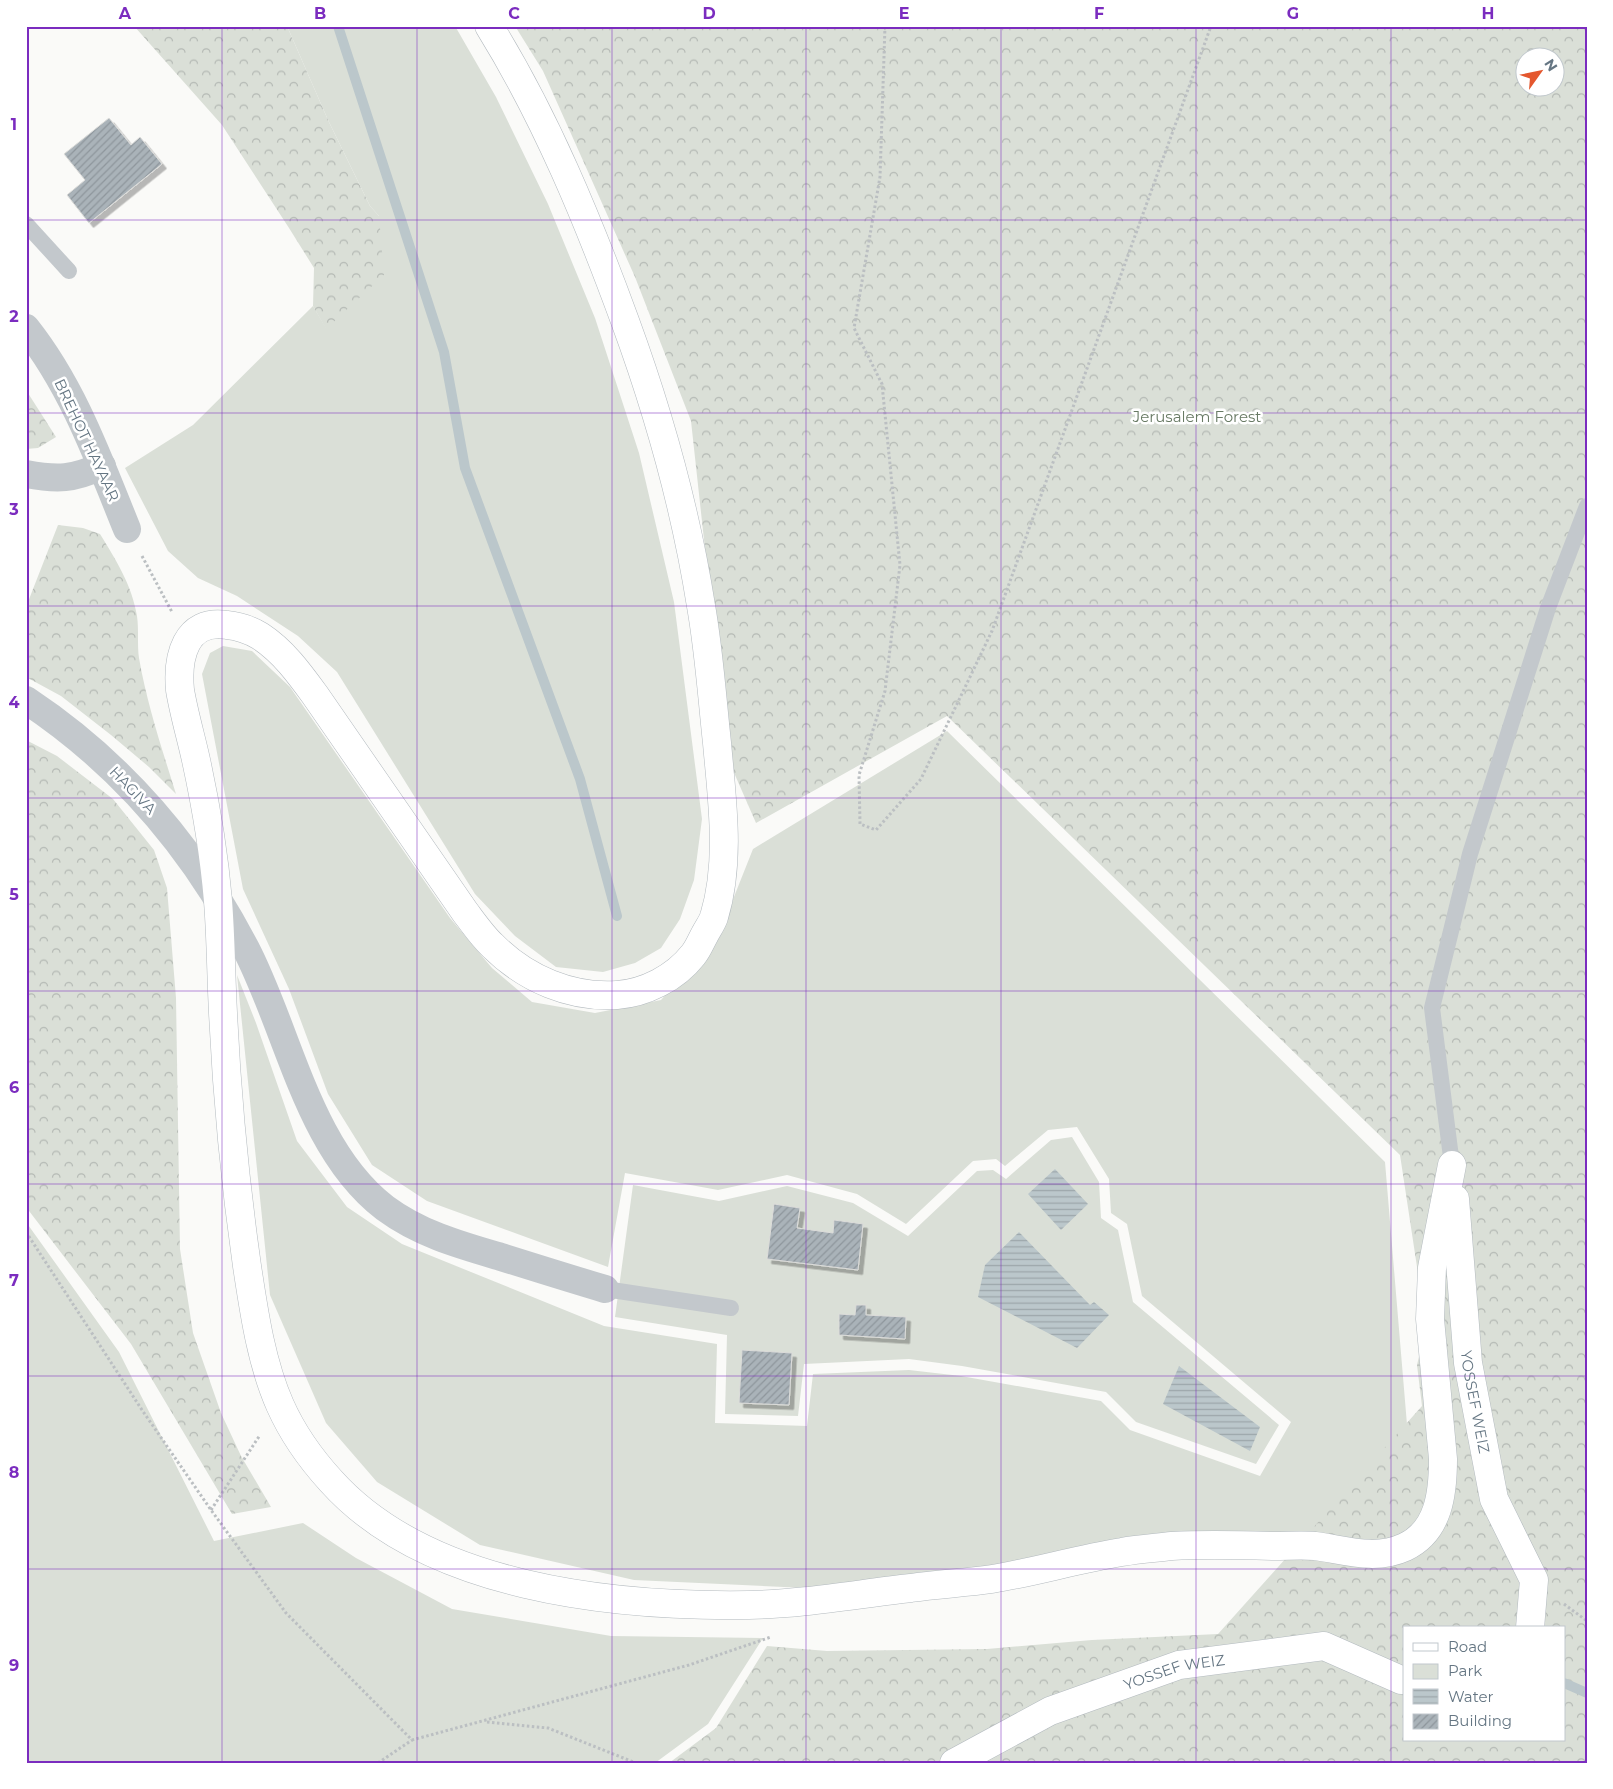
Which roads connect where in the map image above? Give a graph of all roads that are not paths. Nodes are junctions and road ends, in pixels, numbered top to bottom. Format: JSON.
{"nodes":[{"id":1,"x":488,"y":26,"type":"edge"},
{"id":2,"x":26,"y":224,"type":"edge"},
{"id":3,"x":69,"y":271,"type":"dead end"},
{"id":4,"x":26,"y":328,"type":"edge"},
{"id":5,"x":102,"y":466,"type":"junction"},
{"id":6,"x":26,"y":474,"type":"edge"},
{"id":7,"x":1587,"y":506,"type":"edge"},
{"id":8,"x":127,"y":529,"type":"road end"},
{"id":9,"x":26,"y":700,"type":"edge"},
{"id":10,"x":218,"y":900,"type":"junction"},
{"id":11,"x":1452,"y":1165,"type":"junction"},
{"id":12,"x":605,"y":1289,"type":"joint"},
{"id":13,"x":731,"y":1308,"type":"dead end"},
{"id":14,"x":1530,"y":1626,"type":"edge"},
{"id":15,"x":1403,"y":1680,"type":"edge"},
{"id":16,"x":954,"y":1763,"type":"edge"}],
"edges":[{"from":1,"to":10,"type":"main road"},
{"from":2,"to":3,"type":"lane"},
{"from":4,"to":5,"type":"street","name":"BREHOT HAYAAR"},
{"from":5,"to":6,"type":"street"},
{"from":5,"to":8,"type":"street","name":"BREHOT HAYAAR"},
{"from":7,"to":11,"type":"lane"},
{"from":9,"to":10,"type":"street","name":"HAGIVA"},
{"from":10,"to":11,"type":"main road"},
{"from":10,"to":12,"type":"street","name":"HAGIVA"},
{"from":11,"to":14,"type":"main road","name":"YOSSEF WEIZ"},
{"from":12,"to":13,"type":"lane"},
{"from":15,"to":16,"type":"main road","name":"YOSSEF WEIZ"}]}
